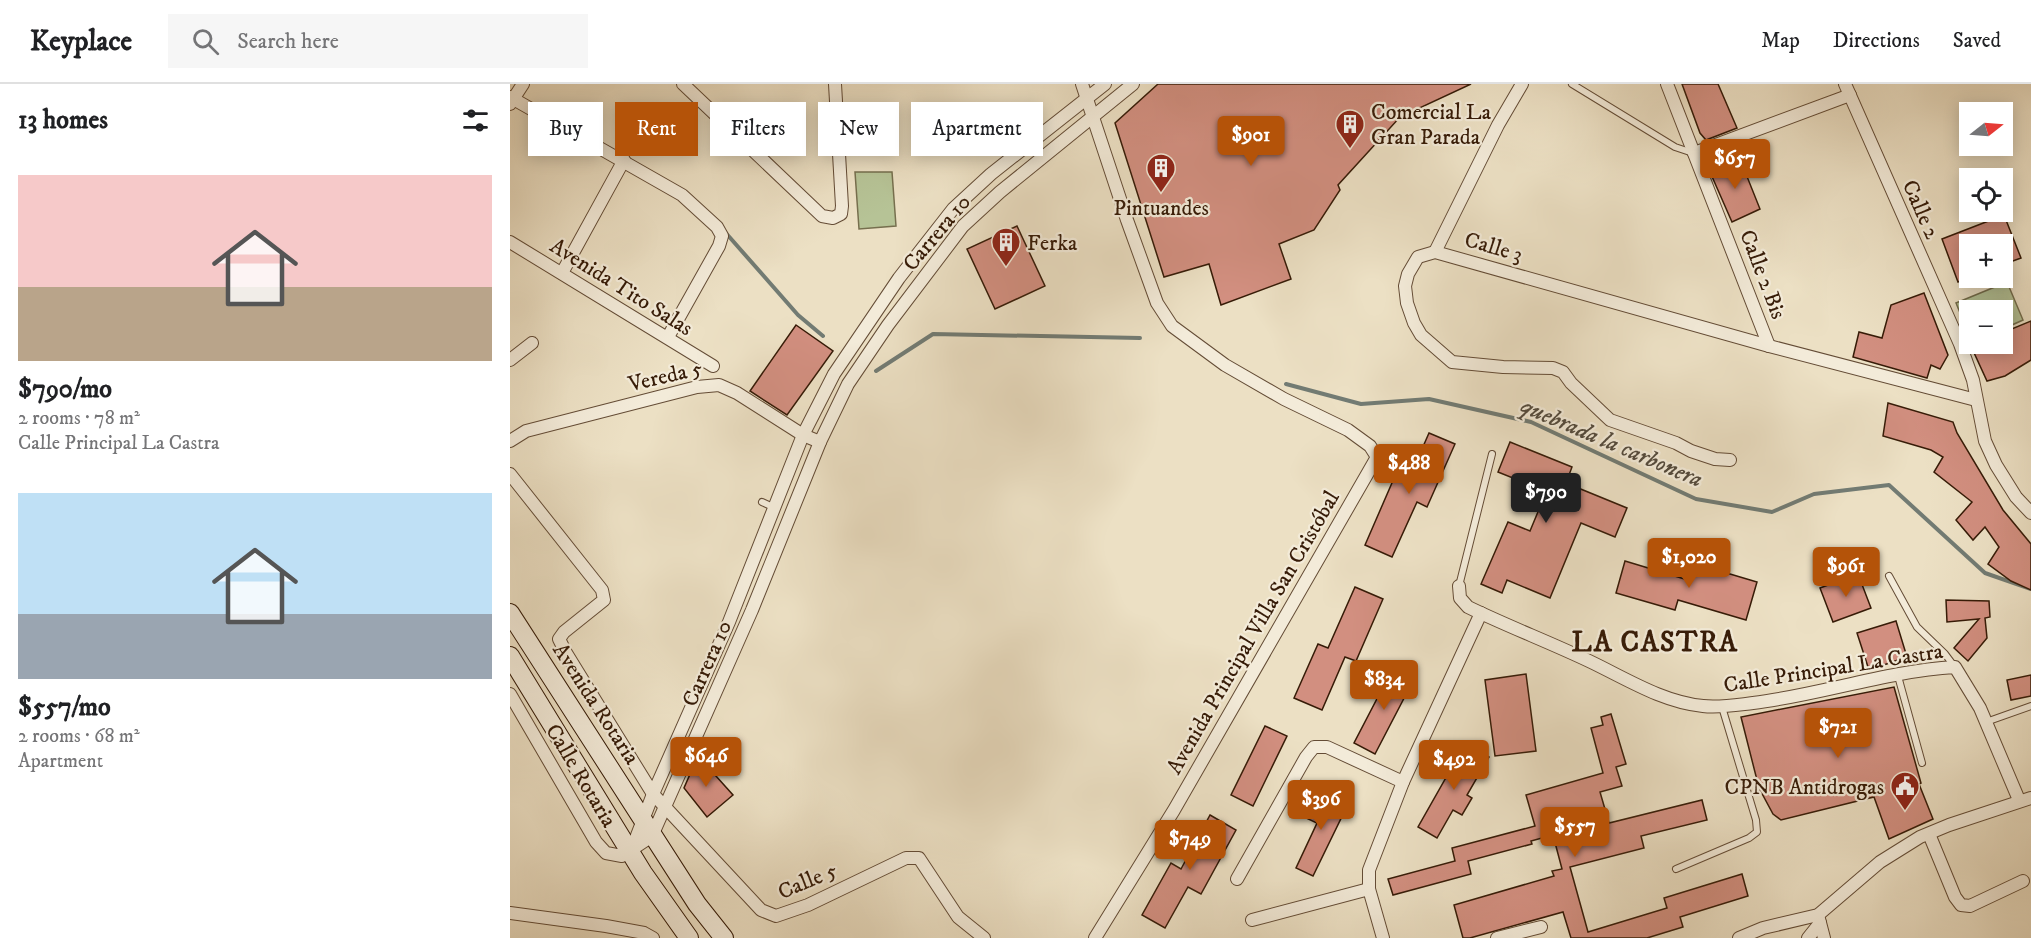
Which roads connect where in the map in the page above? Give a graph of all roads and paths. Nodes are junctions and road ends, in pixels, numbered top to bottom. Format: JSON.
{"nodes":[{"id":1,"x":523,"y":84,"type":"edge"},
{"id":2,"x":683,"y":84,"type":"edge"},
{"id":3,"x":835,"y":84,"type":"edge"},
{"id":4,"x":1082,"y":84,"type":"edge"},
{"id":5,"x":1105,"y":84,"type":"edge"},
{"id":6,"x":1133,"y":84,"type":"edge"},
{"id":7,"x":1522,"y":84,"type":"edge"},
{"id":8,"x":1572,"y":84,"type":"edge"},
{"id":9,"x":1667,"y":84,"type":"edge"},
{"id":10,"x":1847,"y":89,"type":"edge"},
{"id":11,"x":1087,"y":98,"type":"junction"},
{"id":12,"x":511,"y":100,"type":"edge"},
{"id":13,"x":1093,"y":115,"type":"junction"},
{"id":14,"x":1694,"y":153,"type":"junction"},
{"id":15,"x":624,"y":160,"type":"junction"},
{"id":16,"x":510,"y":242,"type":"edge"},
{"id":17,"x":1435,"y":252,"type":"junction"},
{"id":18,"x":562,"y":273,"type":"junction"},
{"id":19,"x":668,"y":338,"type":"junction"},
{"id":20,"x":532,"y":343,"type":"dead end"},
{"id":21,"x":1769,"y":346,"type":"junction"},
{"id":22,"x":510,"y":360,"type":"edge"},
{"id":23,"x":713,"y":366,"type":"dead end"},
{"id":24,"x":1976,"y":400,"type":"junction"},
{"id":25,"x":803,"y":435,"type":"junction"},
{"id":26,"x":510,"y":441,"type":"edge"},
{"id":27,"x":820,"y":442,"type":"junction"},
{"id":28,"x":1492,"y":454,"type":"dead end"},
{"id":29,"x":1731,"y":460,"type":"dead end"},
{"id":30,"x":510,"y":474,"type":"edge"},
{"id":31,"x":762,"y":502,"type":"dead end"},
{"id":32,"x":775,"y":508,"type":"junction"},
{"id":33,"x":2031,"y":513,"type":"edge"},
{"id":34,"x":1889,"y":576,"type":"dead end"},
{"id":35,"x":1459,"y":586,"type":"joint"},
{"id":36,"x":510,"y":613,"type":"edge"},
{"id":37,"x":1481,"y":613,"type":"junction"},
{"id":38,"x":510,"y":656,"type":"edge"},
{"id":39,"x":1955,"y":667,"type":"junction"},
{"id":40,"x":1898,"y":676,"type":"junction"},
{"id":41,"x":510,"y":694,"type":"edge"},
{"id":42,"x":1722,"y":706,"type":"junction"},
{"id":43,"x":2031,"y":706,"type":"edge"},
{"id":44,"x":1986,"y":722,"type":"junction"},
{"id":45,"x":1922,"y":763,"type":"dead end"},
{"id":46,"x":1403,"y":782,"type":"junction"},
{"id":47,"x":653,"y":794,"type":"junction"},
{"id":48,"x":2025,"y":799,"type":"edge"},
{"id":49,"x":665,"y":808,"type":"junction"},
{"id":50,"x":642,"y":819,"type":"junction"},
{"id":51,"x":1929,"y":834,"type":"junction"},
{"id":52,"x":652,"y":836,"type":"junction"},
{"id":53,"x":631,"y":851,"type":"junction"},
{"id":54,"x":1676,"y":869,"type":"dead end"},
{"id":55,"x":1237,"y":879,"type":"dead end"},
{"id":56,"x":2023,"y":881,"type":"dead end"},
{"id":57,"x":1369,"y":889,"type":"junction"},
{"id":58,"x":510,"y":913,"type":"edge"},
{"id":59,"x":1819,"y":919,"type":"junction"},
{"id":60,"x":1252,"y":920,"type":"dead end"},
{"id":61,"x":1541,"y":927,"type":"dead end"},
{"id":62,"x":653,"y":938,"type":"edge"},
{"id":63,"x":689,"y":938,"type":"edge"},
{"id":64,"x":724,"y":938,"type":"edge"},
{"id":65,"x":984,"y":938,"type":"edge"},
{"id":66,"x":1095,"y":938,"type":"edge"},
{"id":67,"x":1383,"y":938,"type":"edge"},
{"id":68,"x":1497,"y":938,"type":"edge"},
{"id":69,"x":1739,"y":938,"type":"edge"},
{"id":70,"x":1808,"y":938,"type":"edge"},
{"id":71,"x":1824,"y":938,"type":"edge"}],
"edges":[{"from":1,"to":12,"type":"street"},
{"from":2,"to":3,"type":"street"},
{"from":4,"to":11,"type":"street","name":"Avenida Principal Villa San Cristóbal"},
{"from":5,"to":11,"type":"street","name":"Carrera 10"},
{"from":6,"to":13,"type":"street","name":"Carrera 10"},
{"from":7,"to":17,"type":"street"},
{"from":8,"to":14,"type":"lane"},
{"from":9,"to":14,"type":"street","name":"Calle 2 Bis"},
{"from":10,"to":14,"type":"street"},
{"from":10,"to":24,"type":"street","name":"Calle 2"},
{"from":11,"to":13,"type":"street","name":"Avenida Principal Villa San Cristóbal"},
{"from":11,"to":25,"type":"street","name":"Carrera 10"},
{"from":12,"to":15,"type":"street"},
{"from":13,"to":27,"type":"street","name":"Carrera 10"},
{"from":13,"to":66,"type":"street","name":"Avenida Principal Villa San Cristóbal"},
{"from":14,"to":21,"type":"street","name":"Calle 2 Bis"},
{"from":15,"to":18,"type":"street"},
{"from":15,"to":19,"type":"street"},
{"from":16,"to":18,"type":"street","name":"Avenida Tito Salas"},
{"from":17,"to":21,"type":"street","name":"Calle 3"},
{"from":17,"to":29,"type":"street","name":"Calle 3"},
{"from":18,"to":19,"type":"street","name":"Avenida Tito Salas"},
{"from":19,"to":23,"type":"street","name":"Avenida Tito Salas"},
{"from":20,"to":22,"type":"street"},
{"from":21,"to":24,"type":"street","name":"Calle 3"},
{"from":24,"to":33,"type":"street","name":"Calle 2"},
{"from":25,"to":26,"type":"street","name":"Vereda 5"},
{"from":25,"to":27,"type":"street","name":"Vereda 5"},
{"from":25,"to":32,"type":"street","name":"Carrera 10"},
{"from":27,"to":49,"type":"street","name":"Carrera 10"},
{"from":28,"to":35,"type":"lane"},
{"from":30,"to":47,"type":"street","name":"Calle 5"},
{"from":31,"to":32,"type":"lane"},
{"from":32,"to":47,"type":"street","name":"Carrera 10"},
{"from":34,"to":39,"type":"lane"},
{"from":35,"to":37,"type":"street","name":"Calle Principal La Castra"},
{"from":36,"to":50,"type":"main road","name":"Avenida Rotaria"},
{"from":37,"to":42,"type":"street","name":"Calle Principal La Castra"},
{"from":37,"to":46,"type":"street"},
{"from":38,"to":53,"type":"main road"},
{"from":39,"to":40,"type":"street","name":"Calle Principal La Castra"},
{"from":39,"to":44,"type":"street","name":"Calle Principal La Castra"},
{"from":40,"to":42,"type":"street","name":"Calle Principal La Castra"},
{"from":40,"to":45,"type":"lane"},
{"from":41,"to":53,"type":"street","name":"Calle Rotaria"},
{"from":42,"to":54,"type":"lane"},
{"from":43,"to":44,"type":"lane"},
{"from":44,"to":48,"type":"street","name":"Calle Principal La Castra"},
{"from":46,"to":55,"type":"street"},
{"from":46,"to":57,"type":"street"},
{"from":47,"to":49,"type":"street","name":"Calle 5"},
{"from":47,"to":50,"type":"street","name":"Carrera 10"},
{"from":48,"to":51,"type":"street"},
{"from":49,"to":52,"type":"street","name":"Carrera 10"},
{"from":49,"to":65,"type":"street","name":"Calle 5"},
{"from":50,"to":52,"type":"main road","name":"Avenida Rotaria"},
{"from":50,"to":53,"type":"street","name":"Carrera 10"},
{"from":51,"to":56,"type":"street"},
{"from":51,"to":59,"type":"street"},
{"from":52,"to":53,"type":"street","name":"Carrera 10"},
{"from":52,"to":64,"type":"main road","name":"Avenida Rotaria"},
{"from":53,"to":63,"type":"main road"},
{"from":57,"to":60,"type":"street"},
{"from":57,"to":67,"type":"street"},
{"from":58,"to":62,"type":"street"},
{"from":59,"to":69,"type":"street"},
{"from":59,"to":70,"type":"street"},
{"from":59,"to":71,"type":"street"},
{"from":61,"to":68,"type":"street"}]}
